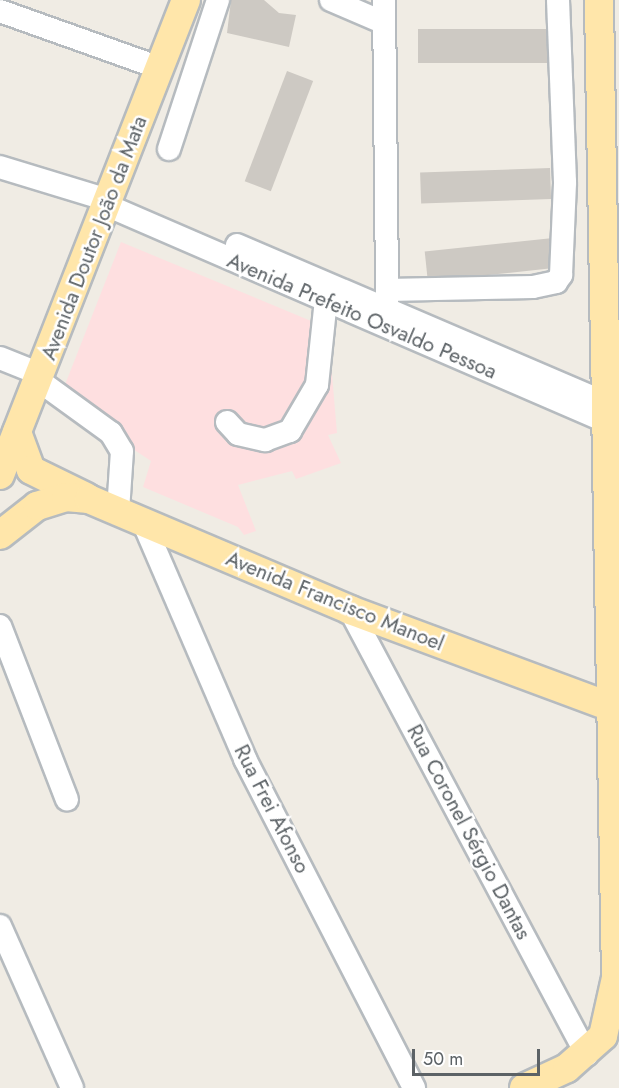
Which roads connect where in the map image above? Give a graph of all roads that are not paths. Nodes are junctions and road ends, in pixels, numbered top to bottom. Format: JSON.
{"nodes":[{"id":1,"x":186,"y":0,"type":"edge"},
{"id":2,"x":218,"y":0,"type":"edge"},
{"id":3,"x":331,"y":0,"type":"edge"},
{"id":4,"x":558,"y":0,"type":"edge"},
{"id":5,"x":599,"y":0,"type":"edge"},
{"id":6,"x":0,"y":10,"type":"edge"},
{"id":7,"x":383,"y":11,"type":"edge"},
{"id":8,"x":160,"y":68,"type":"junction"},
{"id":9,"x":169,"y":149,"type":"dead end"},
{"id":10,"x":0,"y":166,"type":"edge"},
{"id":11,"x":111,"y":200,"type":"junction"},
{"id":12,"x":326,"y":300,"type":"junction"},
{"id":13,"x":387,"y":300,"type":"junction"},
{"id":14,"x":0,"y":358,"type":"edge"},
{"id":15,"x":40,"y":379,"type":"junction"},
{"id":16,"x":613,"y":416,"type":"edge"},
{"id":17,"x":227,"y":422,"type":"dead end"},
{"id":18,"x":19,"y":438,"type":"junction"},
{"id":19,"x":0,"y":475,"type":"edge"},
{"id":20,"x":0,"y":494,"type":"edge"},
{"id":21,"x":89,"y":499,"type":"junction"},
{"id":22,"x":118,"y":512,"type":"junction"},
{"id":23,"x":144,"y":524,"type":"junction"},
{"id":24,"x":0,"y":535,"type":"edge"},
{"id":25,"x":350,"y":610,"type":"junction"},
{"id":26,"x":0,"y":626,"type":"edge"},
{"id":27,"x":617,"y":709,"type":"edge"},
{"id":28,"x":68,"y":800,"type":"dead end"},
{"id":29,"x":0,"y":926,"type":"edge"},
{"id":30,"x":603,"y":1044,"type":"edge"},
{"id":31,"x":72,"y":1088,"type":"edge"},
{"id":32,"x":414,"y":1088,"type":"edge"},
{"id":33,"x":524,"y":1088,"type":"edge"}],
"edges":[{"from":1,"to":8,"type":"main road","name":"Avenida Doutor João da Mata"},
{"from":2,"to":9,"type":"street"},
{"from":3,"to":7,"type":"street"},
{"from":4,"to":13,"type":"street"},
{"from":5,"to":16,"type":"main road"},
{"from":6,"to":8,"type":"street"},
{"from":7,"to":13,"type":"street"},
{"from":8,"to":11,"type":"main road","name":"Avenida Doutor João da Mata"},
{"from":10,"to":11,"type":"street"},
{"from":11,"to":12,"type":"street","name":"Avenida Prefeito Osvaldo Pessoa"},
{"from":11,"to":13,"type":"street","name":"Avenida Prefeito Osvaldo Pessoa"},
{"from":11,"to":15,"type":"main road","name":"Avenida Doutor João da Mata"},
{"from":12,"to":16,"type":"street","name":"Avenida Prefeito Osvaldo Pessoa"},
{"from":12,"to":17,"type":"street"},
{"from":13,"to":16,"type":"street","name":"Avenida Prefeito Osvaldo Pessoa"},
{"from":14,"to":15,"type":"street"},
{"from":15,"to":18,"type":"main road","name":"Avenida Doutor João da Mata"},
{"from":15,"to":22,"type":"street"},
{"from":16,"to":27,"type":"main road"},
{"from":18,"to":19,"type":"main road","name":"Avenida Doutor João da Mata"},
{"from":18,"to":20,"type":"street"},
{"from":18,"to":21,"type":"main road"},
{"from":21,"to":22,"type":"main road","name":"Avenida Francisco Manoel"},
{"from":21,"to":24,"type":"main road","name":"Avenida Francisco Manoel"},
{"from":22,"to":23,"type":"main road","name":"Avenida Francisco Manoel"},
{"from":23,"to":25,"type":"main road","name":"Avenida Francisco Manoel"},
{"from":23,"to":32,"type":"street","name":"Rua Frei Afonso"},
{"from":25,"to":27,"type":"main road","name":"Avenida Francisco Manoel"},
{"from":25,"to":30,"type":"street","name":"Rua Coronel Sérgio Dantas"},
{"from":26,"to":28,"type":"street"},
{"from":27,"to":30,"type":"main road"},
{"from":29,"to":31,"type":"street"},
{"from":30,"to":33,"type":"main road"}]}
